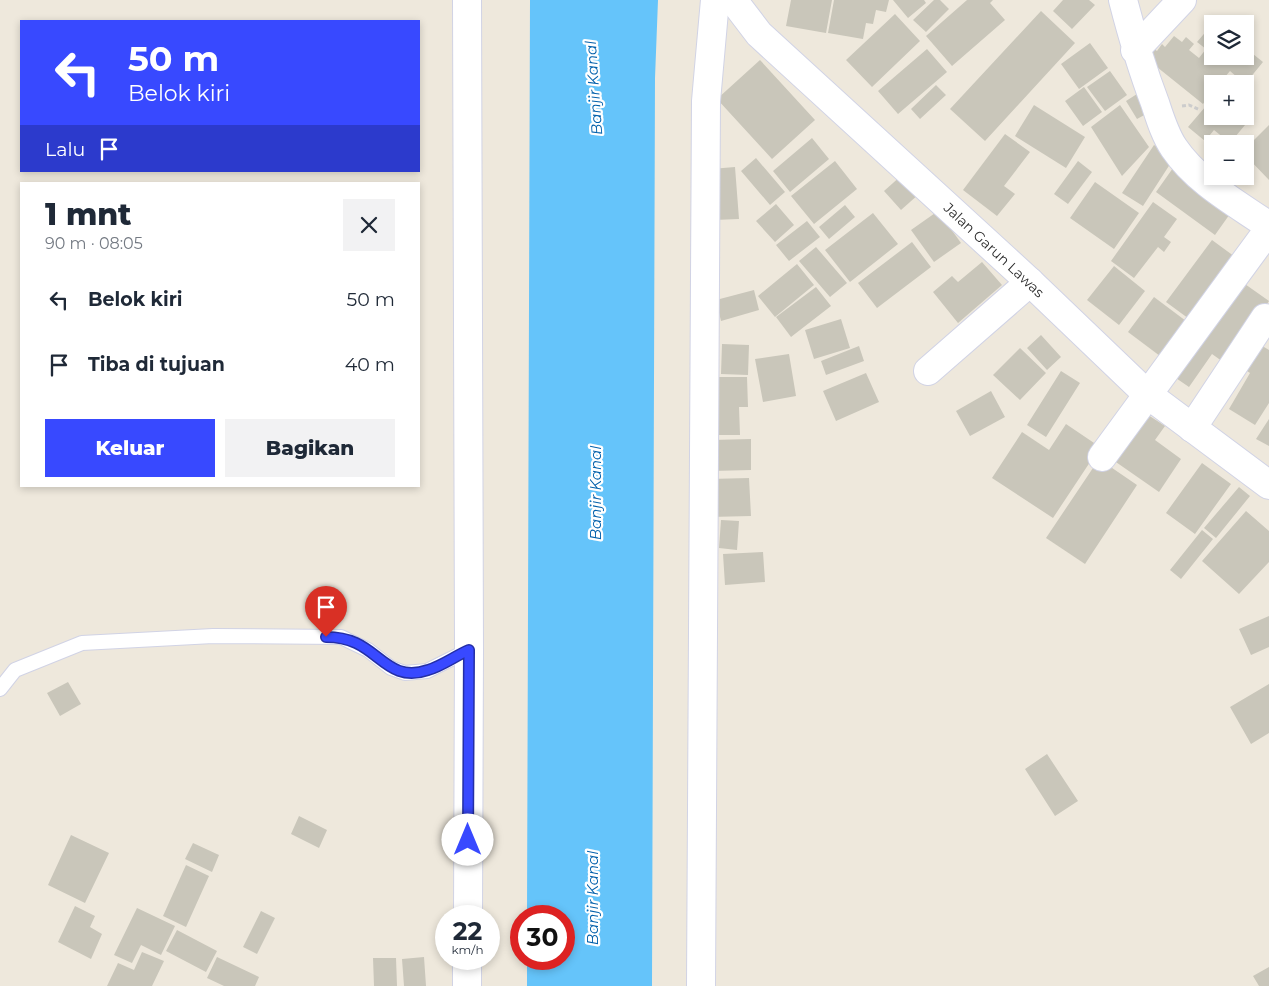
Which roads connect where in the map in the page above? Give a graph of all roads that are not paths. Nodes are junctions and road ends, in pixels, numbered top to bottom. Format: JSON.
{"nodes":[{"id":1,"x":467,"y":0,"type":"edge"},
{"id":2,"x":715,"y":0,"type":"edge"},
{"id":3,"x":733,"y":0,"type":"edge"},
{"id":4,"x":1123,"y":0,"type":"edge"},
{"id":5,"x":1182,"y":0,"type":"edge"},
{"id":6,"x":1136,"y":50,"type":"junction"},
{"id":7,"x":1269,"y":227,"type":"edge"},
{"id":8,"x":1030,"y":282,"type":"junction"},
{"id":9,"x":1265,"y":318,"type":"dead end"},
{"id":10,"x":928,"y":371,"type":"dead end"},
{"id":11,"x":1147,"y":394,"type":"junction"},
{"id":12,"x":1192,"y":428,"type":"junction"},
{"id":13,"x":1102,"y":456,"type":"dead end"},
{"id":14,"x":1269,"y":484,"type":"edge"},
{"id":15,"x":469,"y":650,"type":"junction"},
{"id":16,"x":0,"y":689,"type":"edge"},
{"id":17,"x":468,"y":905,"type":"edge"},
{"id":18,"x":468,"y":970,"type":"edge"},
{"id":19,"x":467,"y":986,"type":"edge"},
{"id":20,"x":701,"y":986,"type":"edge"}],
"edges":[{"from":1,"to":15,"type":"street"},
{"from":2,"to":20,"type":"street"},
{"from":3,"to":8,"type":"street","name":"Jalan Garun Lawas"},
{"from":4,"to":6,"type":"street"},
{"from":5,"to":6,"type":"street"},
{"from":6,"to":7,"type":"street"},
{"from":7,"to":11,"type":"street"},
{"from":8,"to":10,"type":"street"},
{"from":8,"to":11,"type":"street","name":"Jalan Garun Lawas"},
{"from":9,"to":12,"type":"street"},
{"from":11,"to":12,"type":"street","name":"Jalan Garun Lawas"},
{"from":11,"to":13,"type":"street"},
{"from":12,"to":14,"type":"street","name":"Jalan Garun Lawas"},
{"from":15,"to":16,"type":"lane"},
{"from":15,"to":17,"type":"street"},
{"from":18,"to":19,"type":"street"}]}
